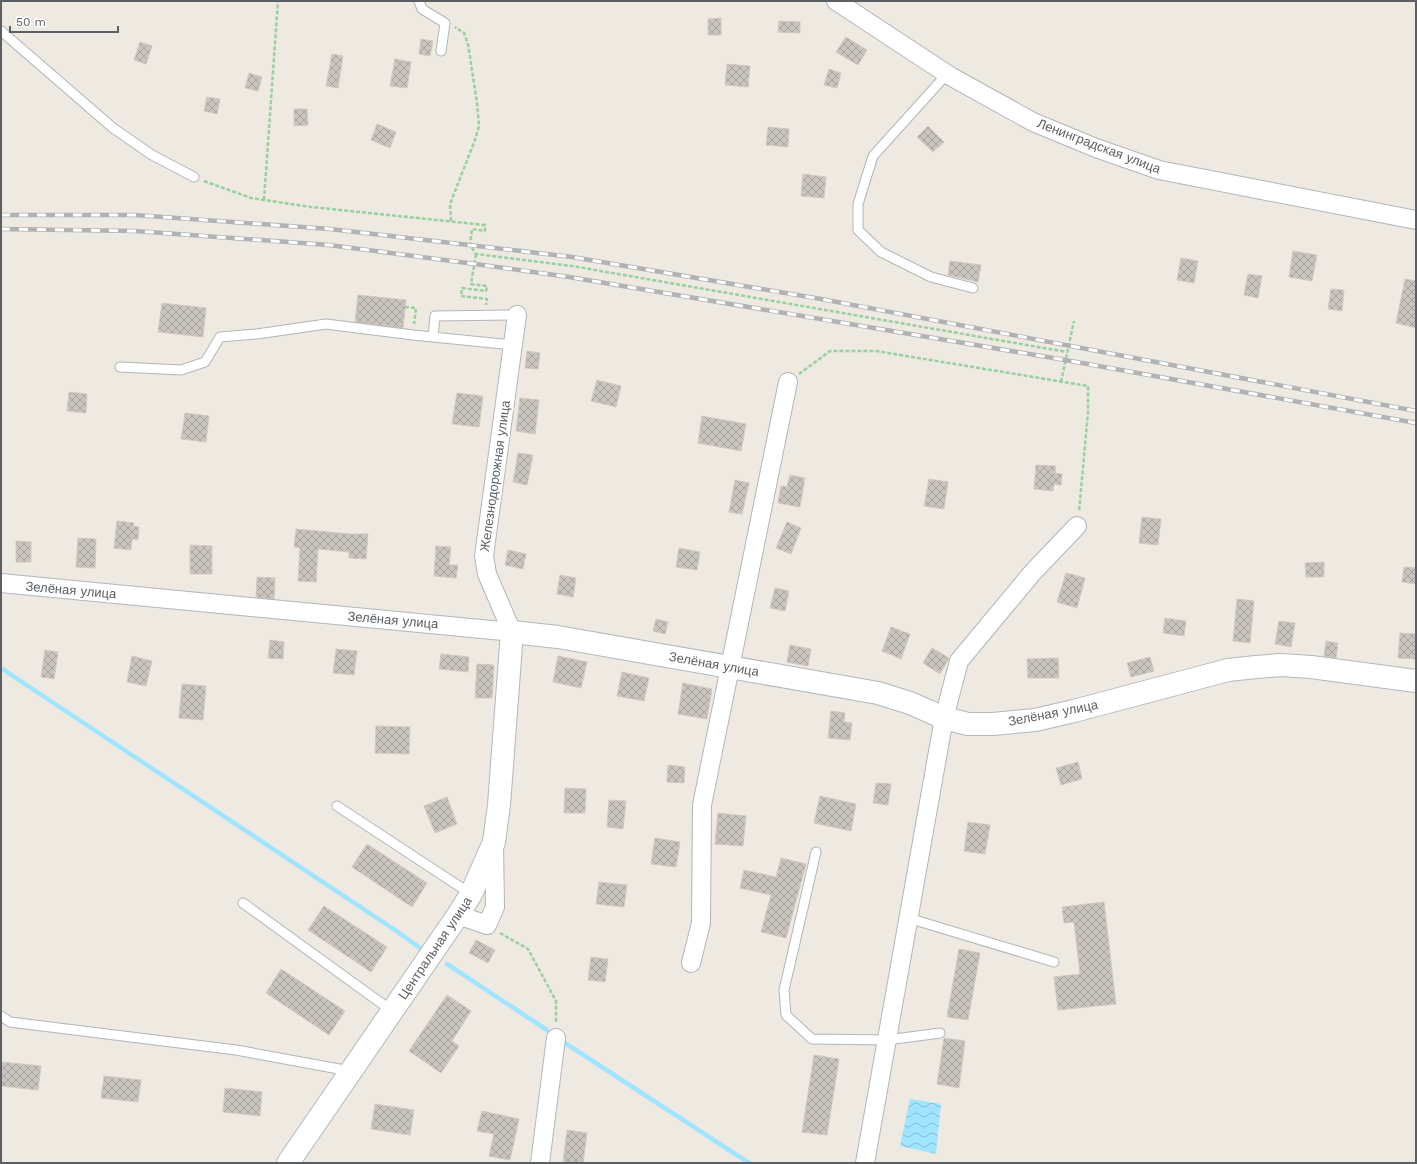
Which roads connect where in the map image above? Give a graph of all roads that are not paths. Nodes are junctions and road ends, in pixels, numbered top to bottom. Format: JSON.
{"nodes":[{"id":1,"x":419,"y":1,"type":"edge"},
{"id":2,"x":836,"y":1,"type":"edge"},
{"id":3,"x":1,"y":31,"type":"edge"},
{"id":4,"x":441,"y":51,"type":"dead end"},
{"id":5,"x":947,"y":74,"type":"junction"},
{"id":6,"x":194,"y":177,"type":"road end"},
{"id":7,"x":1416,"y":220,"type":"edge"},
{"id":8,"x":972,"y":288,"type":"dead end"},
{"id":9,"x":517,"y":315,"type":"joint"},
{"id":10,"x":433,"y":337,"type":"junction"},
{"id":11,"x":513,"y":345,"type":"junction"},
{"id":12,"x":120,"y":367,"type":"dead end"},
{"id":13,"x":788,"y":382,"type":"road end"},
{"id":14,"x":1077,"y":526,"type":"road end"},
{"id":15,"x":1,"y":583,"type":"edge"},
{"id":16,"x":512,"y":632,"type":"junction"},
{"id":17,"x":730,"y":667,"type":"junction"},
{"id":18,"x":1416,"y":681,"type":"edge"},
{"id":19,"x":944,"y":718,"type":"junction"},
{"id":20,"x":337,"y":806,"type":"dead end"},
{"id":21,"x":494,"y":842,"type":"junction"},
{"id":22,"x":816,"y":852,"type":"dead end"},
{"id":23,"x":471,"y":894,"type":"junction"},
{"id":24,"x":243,"y":903,"type":"dead end"},
{"id":25,"x":458,"y":915,"type":"junction"},
{"id":26,"x":908,"y":918,"type":"junction"},
{"id":27,"x":1054,"y":962,"type":"dead end"},
{"id":28,"x":691,"y":963,"type":"dead end"},
{"id":29,"x":392,"y":1011,"type":"junction"},
{"id":30,"x":1,"y":1016,"type":"edge"},
{"id":31,"x":940,"y":1033,"type":"dead end"},
{"id":32,"x":556,"y":1038,"type":"road end"},
{"id":33,"x":887,"y":1040,"type":"junction"},
{"id":34,"x":351,"y":1072,"type":"junction"},
{"id":35,"x":288,"y":1163,"type":"edge"},
{"id":36,"x":540,"y":1163,"type":"edge"},
{"id":37,"x":865,"y":1163,"type":"edge"}],
"edges":[{"from":1,"to":4,"type":"lane"},
{"from":2,"to":5,"type":"street","name":"Ленинградская улица"},
{"from":3,"to":6,"type":"lane"},
{"from":5,"to":7,"type":"street","name":"Ленинградская улица"},
{"from":5,"to":8,"type":"lane"},
{"from":9,"to":10,"type":"lane"},
{"from":9,"to":11,"type":"street","name":"Железнодорожная улица"},
{"from":10,"to":11,"type":"lane"},
{"from":10,"to":12,"type":"lane"},
{"from":11,"to":16,"type":"street","name":"Железнодорожная улица"},
{"from":13,"to":17,"type":"street"},
{"from":14,"to":19,"type":"street"},
{"from":15,"to":16,"type":"street","name":"Зелёная улица"},
{"from":16,"to":17,"type":"street","name":"Зелёная улица"},
{"from":16,"to":21,"type":"street","name":"Центральная улица"},
{"from":17,"to":19,"type":"street","name":"Зелёная улица"},
{"from":17,"to":28,"type":"street"},
{"from":18,"to":19,"type":"street","name":"Зелёная улица"},
{"from":19,"to":26,"type":"street"},
{"from":20,"to":23,"type":"lane"},
{"from":21,"to":23,"type":"street","name":"Центральная улица"},
{"from":21,"to":25,"type":"street"},
{"from":22,"to":33,"type":"lane"},
{"from":23,"to":25,"type":"street","name":"Центральная улица"},
{"from":24,"to":29,"type":"lane"},
{"from":25,"to":29,"type":"street","name":"Центральная улица"},
{"from":26,"to":27,"type":"lane"},
{"from":26,"to":33,"type":"street"},
{"from":29,"to":34,"type":"street","name":"Центральная улица"},
{"from":30,"to":34,"type":"lane"},
{"from":31,"to":33,"type":"lane"},
{"from":32,"to":36,"type":"street"},
{"from":33,"to":37,"type":"street"},
{"from":34,"to":35,"type":"street","name":"Центральная улица"}]}
